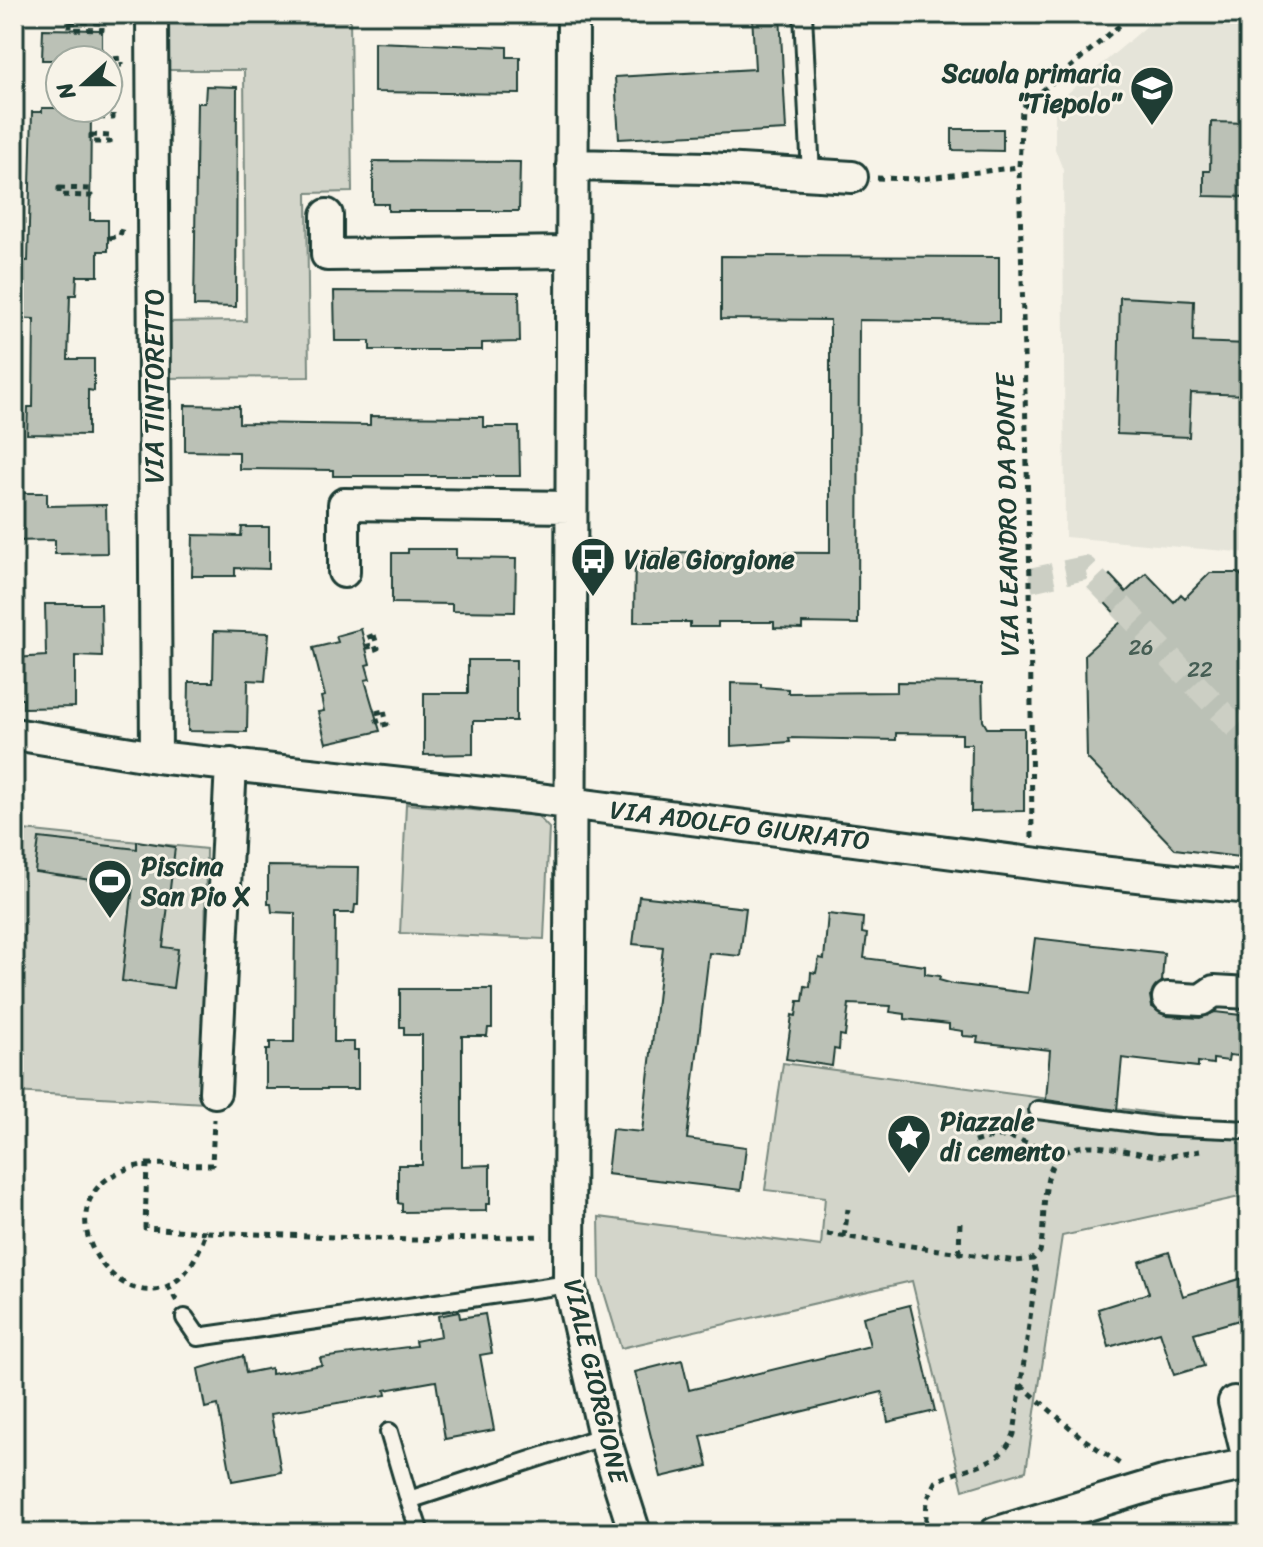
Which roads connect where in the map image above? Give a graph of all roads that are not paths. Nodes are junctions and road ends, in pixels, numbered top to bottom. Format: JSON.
{"nodes":[{"id":1,"x":152,"y":14,"type":"edge"},
{"id":2,"x":573,"y":14,"type":"edge"},
{"id":3,"x":803,"y":14,"type":"edge"},
{"id":4,"x":572,"y":165,"type":"junction"},
{"id":5,"x":811,"y":175,"type":"junction"},
{"id":6,"x":852,"y":177,"type":"road end"},
{"id":7,"x":327,"y":215,"type":"dead end"},
{"id":8,"x":570,"y":252,"type":"junction"},
{"id":9,"x":570,"y":507,"type":"junction"},
{"id":10,"x":344,"y":572,"type":"dead end"},
{"id":11,"x":14,"y":734,"type":"edge"},
{"id":12,"x":156,"y":757,"type":"junction"},
{"id":13,"x":231,"y":764,"type":"junction"},
{"id":14,"x":570,"y":803,"type":"junction"},
{"id":15,"x":1249,"y":888,"type":"edge"},
{"id":16,"x":1249,"y":993,"type":"edge"},
{"id":17,"x":1168,"y":998,"type":"dead end"},
{"id":18,"x":215,"y":1092,"type":"road end"},
{"id":19,"x":1038,"y":1110,"type":"dead end"},
{"id":20,"x":1249,"y":1130,"type":"edge"},
{"id":21,"x":569,"y":1284,"type":"junction"},
{"id":22,"x":185,"y":1318,"type":"dead end"},
{"id":23,"x":1234,"y":1402,"type":"dead end"},
{"id":24,"x":389,"y":1432,"type":"dead end"},
{"id":25,"x":604,"y":1436,"type":"junction"},
{"id":26,"x":1249,"y":1463,"type":"edge"},
{"id":27,"x":409,"y":1500,"type":"junction"},
{"id":28,"x":420,"y":1533,"type":"edge"},
{"id":29,"x":635,"y":1533,"type":"edge"},
{"id":30,"x":995,"y":1533,"type":"edge"}],
"edges":[{"from":1,"to":12,"type":"street","name":"VIA TINTORETTO"},
{"from":2,"to":4,"type":"street","name":"VIALE GIORGIONE"},
{"from":3,"to":5,"type":"lane"},
{"from":4,"to":5,"type":"street"},
{"from":4,"to":8,"type":"street","name":"VIALE GIORGIONE"},
{"from":5,"to":6,"type":"street"},
{"from":7,"to":8,"type":"street"},
{"from":8,"to":9,"type":"street","name":"VIALE GIORGIONE"},
{"from":9,"to":10,"type":"street"},
{"from":9,"to":14,"type":"street","name":"VIALE GIORGIONE"},
{"from":11,"to":12,"type":"street","name":"VIA ADOLFO GIURIATO"},
{"from":12,"to":13,"type":"street","name":"VIA ADOLFO GIURIATO"},
{"from":13,"to":14,"type":"street","name":"VIA ADOLFO GIURIATO"},
{"from":13,"to":18,"type":"street"},
{"from":14,"to":15,"type":"street","name":"VIA ADOLFO GIURIATO"},
{"from":14,"to":21,"type":"street","name":"VIALE GIORGIONE"},
{"from":16,"to":17,"type":"street"},
{"from":19,"to":20,"type":"lane"},
{"from":21,"to":22,"type":"lane"},
{"from":21,"to":25,"type":"street","name":"VIALE GIORGIONE"},
{"from":23,"to":26,"type":"street"},
{"from":24,"to":27,"type":"lane"},
{"from":25,"to":27,"type":"lane"},
{"from":25,"to":29,"type":"street","name":"VIALE GIORGIONE"},
{"from":26,"to":30,"type":"street"},
{"from":27,"to":28,"type":"lane"}]}
